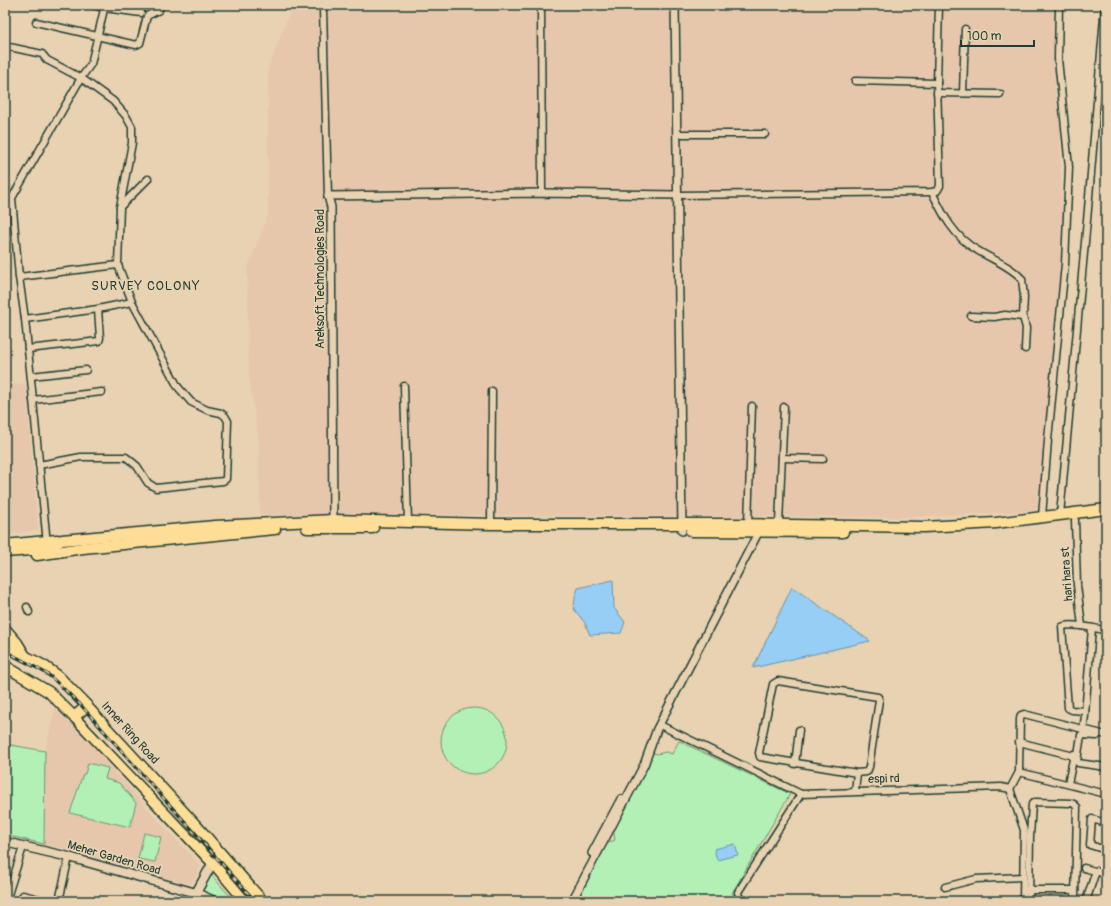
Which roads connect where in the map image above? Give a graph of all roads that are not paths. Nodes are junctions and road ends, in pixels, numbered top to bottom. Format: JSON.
{"nodes":[{"id":1,"x":92,"y":5,"type":"edge"},
{"id":2,"x":160,"y":5,"type":"edge"},
{"id":3,"x":541,"y":5,"type":"edge"},
{"id":4,"x":675,"y":5,"type":"edge"},
{"id":5,"x":939,"y":5,"type":"edge"},
{"id":6,"x":1059,"y":5,"type":"edge"},
{"id":7,"x":1105,"y":5,"type":"edge"},
{"id":8,"x":104,"y":7,"type":"edge"},
{"id":9,"x":323,"y":9,"type":"dead end"},
{"id":10,"x":141,"y":13,"type":"dead end"},
{"id":11,"x":36,"y":22,"type":"dead end"},
{"id":12,"x":966,"y":29,"type":"dead end"},
{"id":13,"x":98,"y":37,"type":"junction"},
{"id":14,"x":5,"y":46,"type":"edge"},
{"id":15,"x":81,"y":78,"type":"junction"},
{"id":16,"x":855,"y":81,"type":"dead end"},
{"id":17,"x":937,"y":83,"type":"junction"},
{"id":18,"x":937,"y":93,"type":"junction"},
{"id":19,"x":963,"y":93,"type":"junction"},
{"id":20,"x":1000,"y":94,"type":"dead end"},
{"id":21,"x":677,"y":134,"type":"junction"},
{"id":22,"x":765,"y":134,"type":"dead end"},
{"id":23,"x":148,"y":179,"type":"dead end"},
{"id":24,"x":932,"y":192,"type":"junction"},
{"id":25,"x":542,"y":193,"type":"junction"},
{"id":26,"x":677,"y":195,"type":"junction"},
{"id":27,"x":328,"y":196,"type":"junction"},
{"id":28,"x":120,"y":207,"type":"junction"},
{"id":29,"x":118,"y":265,"type":"junction"},
{"id":30,"x":19,"y":277,"type":"junction"},
{"id":31,"x":132,"y":302,"type":"junction"},
{"id":32,"x":98,"y":309,"type":"junction"},
{"id":33,"x":971,"y":316,"type":"dead end"},
{"id":34,"x":1023,"y":317,"type":"junction"},
{"id":35,"x":25,"y":319,"type":"junction"},
{"id":36,"x":28,"y":349,"type":"junction"},
{"id":37,"x":1025,"y":349,"type":"dead end"},
{"id":38,"x":86,"y":370,"type":"dead end"},
{"id":39,"x":31,"y":376,"type":"junction"},
{"id":40,"x":404,"y":386,"type":"dead end"},
{"id":41,"x":492,"y":391,"type":"dead end"},
{"id":42,"x":102,"y":392,"type":"dead end"},
{"id":43,"x":33,"y":400,"type":"junction"},
{"id":44,"x":752,"y":406,"type":"dead end"},
{"id":45,"x":784,"y":407,"type":"dead end"},
{"id":46,"x":782,"y":458,"type":"junction"},
{"id":47,"x":823,"y":459,"type":"dead end"},
{"id":48,"x":39,"y":465,"type":"junction"},
{"id":49,"x":1106,"y":509,"type":"edge"},
{"id":50,"x":1060,"y":515,"type":"junction"},
{"id":51,"x":1106,"y":515,"type":"edge"},
{"id":52,"x":1042,"y":517,"type":"junction"},
{"id":53,"x":331,"y":520,"type":"junction"},
{"id":54,"x":1075,"y":520,"type":"junction"},
{"id":55,"x":408,"y":522,"type":"junction"},
{"id":56,"x":491,"y":524,"type":"junction"},
{"id":57,"x":748,"y":524,"type":"junction"},
{"id":58,"x":779,"y":524,"type":"junction"},
{"id":59,"x":996,"y":526,"type":"junction"},
{"id":60,"x":682,"y":527,"type":"junction"},
{"id":61,"x":760,"y":527,"type":"junction"},
{"id":62,"x":46,"y":544,"type":"junction"},
{"id":63,"x":5,"y":545,"type":"edge"},
{"id":64,"x":5,"y":552,"type":"edge"},
{"id":65,"x":5,"y":558,"type":"edge"},
{"id":66,"x":1082,"y":626,"type":"junction"},
{"id":67,"x":1092,"y":628,"type":"junction"},
{"id":68,"x":5,"y":629,"type":"edge"},
{"id":69,"x":1106,"y":630,"type":"edge"},
{"id":70,"x":5,"y":646,"type":"edge"},
{"id":71,"x":25,"y":656,"type":"junction"},
{"id":72,"x":5,"y":666,"type":"edge"},
{"id":73,"x":87,"y":706,"type":"junction"},
{"id":74,"x":1085,"y":714,"type":"junction"},
{"id":75,"x":74,"y":717,"type":"junction"},
{"id":76,"x":660,"y":725,"type":"junction"},
{"id":77,"x":1081,"y":729,"type":"junction"},
{"id":78,"x":799,"y":730,"type":"dead end"},
{"id":79,"x":1106,"y":736,"type":"edge"},
{"id":80,"x":1020,"y":742,"type":"junction"},
{"id":81,"x":646,"y":758,"type":"junction"},
{"id":82,"x":1075,"y":760,"type":"junction"},
{"id":83,"x":795,"y":764,"type":"junction"},
{"id":84,"x":1106,"y":767,"type":"edge"},
{"id":85,"x":1019,"y":772,"type":"junction"},
{"id":86,"x":857,"y":773,"type":"junction"},
{"id":87,"x":1068,"y":784,"type":"junction"},
{"id":88,"x":1010,"y":789,"type":"junction"},
{"id":89,"x":855,"y":791,"type":"junction"},
{"id":90,"x":801,"y":794,"type":"junction"},
{"id":91,"x":1106,"y":794,"type":"edge"},
{"id":92,"x":1106,"y":823,"type":"edge"},
{"id":93,"x":1027,"y":836,"type":"junction"},
{"id":94,"x":5,"y":842,"type":"edge"},
{"id":95,"x":23,"y":847,"type":"junction"},
{"id":96,"x":1106,"y":850,"type":"edge"},
{"id":97,"x":222,"y":855,"type":"junction"},
{"id":98,"x":69,"y":857,"type":"junction"},
{"id":99,"x":1027,"y":859,"type":"junction"},
{"id":100,"x":212,"y":864,"type":"junction"},
{"id":101,"x":1084,"y":868,"type":"dead end"},
{"id":102,"x":1096,"y":871,"type":"junction"},
{"id":103,"x":1106,"y":874,"type":"edge"},
{"id":104,"x":1023,"y":877,"type":"junction"},
{"id":105,"x":946,"y":887,"type":"dead end"},
{"id":106,"x":1026,"y":890,"type":"junction"},
{"id":107,"x":1075,"y":890,"type":"junction"},
{"id":108,"x":23,"y":895,"type":"dead end"},
{"id":109,"x":195,"y":897,"type":"edge"},
{"id":110,"x":6,"y":901,"type":"edge"},
{"id":111,"x":47,"y":901,"type":"edge"},
{"id":112,"x":59,"y":901,"type":"edge"},
{"id":113,"x":214,"y":901,"type":"edge"},
{"id":114,"x":245,"y":901,"type":"edge"},
{"id":115,"x":263,"y":901,"type":"edge"},
{"id":116,"x":567,"y":901,"type":"edge"},
{"id":117,"x":572,"y":901,"type":"edge"},
{"id":118,"x":743,"y":901,"type":"edge"},
{"id":119,"x":1023,"y":901,"type":"edge"},
{"id":120,"x":1029,"y":901,"type":"edge"},
{"id":121,"x":1075,"y":901,"type":"edge"},
{"id":122,"x":1086,"y":901,"type":"edge"}],
"edges":[{"from":1,"to":8,"type":"street"},
{"from":2,"to":13,"type":"street"},
{"from":3,"to":25,"type":"street"},
{"from":4,"to":21,"type":"street"},
{"from":5,"to":17,"type":"street"},
{"from":6,"to":52,"type":"street"},
{"from":7,"to":50,"type":"street"},
{"from":8,"to":10,"type":"street"},
{"from":8,"to":13,"type":"street"},
{"from":9,"to":27,"type":"street"},
{"from":11,"to":13,"type":"street"},
{"from":12,"to":19,"type":"street"},
{"from":13,"to":15,"type":"street"},
{"from":14,"to":15,"type":"street"},
{"from":15,"to":28,"type":"street"},
{"from":15,"to":30,"type":"street"},
{"from":16,"to":17,"type":"street"},
{"from":17,"to":18,"type":"street"},
{"from":18,"to":19,"type":"street"},
{"from":18,"to":24,"type":"street"},
{"from":19,"to":20,"type":"street"},
{"from":21,"to":22,"type":"street"},
{"from":21,"to":26,"type":"street"},
{"from":23,"to":28,"type":"street"},
{"from":24,"to":26,"type":"street"},
{"from":24,"to":34,"type":"street"},
{"from":25,"to":26,"type":"street"},
{"from":25,"to":27,"type":"street"},
{"from":26,"to":60,"type":"street"},
{"from":27,"to":53,"type":"street","name":"Areksoft Technologies Road"},
{"from":28,"to":29,"type":"street"},
{"from":29,"to":30,"type":"street"},
{"from":29,"to":31,"type":"street"},
{"from":30,"to":35,"type":"street"},
{"from":31,"to":32,"type":"street"},
{"from":31,"to":48,"type":"street"},
{"from":32,"to":35,"type":"street"},
{"from":32,"to":36,"type":"street"},
{"from":33,"to":34,"type":"street"},
{"from":34,"to":37,"type":"street"},
{"from":35,"to":36,"type":"street"},
{"from":36,"to":39,"type":"street"},
{"from":38,"to":39,"type":"street"},
{"from":39,"to":43,"type":"street"},
{"from":40,"to":55,"type":"street"},
{"from":41,"to":56,"type":"street"},
{"from":42,"to":43,"type":"street"},
{"from":43,"to":48,"type":"street"},
{"from":44,"to":57,"type":"street"},
{"from":45,"to":46,"type":"street"},
{"from":46,"to":47,"type":"street"},
{"from":46,"to":58,"type":"street"},
{"from":48,"to":62,"type":"street"},
{"from":49,"to":50,"type":"highway"},
{"from":50,"to":52,"type":"highway"},
{"from":51,"to":54,"type":"highway"},
{"from":52,"to":59,"type":"highway"},
{"from":53,"to":55,"type":"highway"},
{"from":53,"to":62,"type":"highway"},
{"from":54,"to":59,"type":"highway"},
{"from":54,"to":66,"type":"street","name":"hari hara st"},
{"from":55,"to":56,"type":"highway"},
{"from":56,"to":60,"type":"highway"},
{"from":57,"to":60,"type":"highway"},
{"from":57,"to":61,"type":"highway"},
{"from":58,"to":59,"type":"highway"},
{"from":58,"to":61,"type":"highway"},
{"from":59,"to":61,"type":"highway"},
{"from":60,"to":61,"type":"highway"},
{"from":60,"to":65,"type":"highway"},
{"from":61,"to":76,"type":"street"},
{"from":62,"to":63,"type":"highway"},
{"from":62,"to":64,"type":"highway"},
{"from":66,"to":67,"type":"street"},
{"from":66,"to":74,"type":"street"},
{"from":67,"to":69,"type":"street"},
{"from":67,"to":74,"type":"street"},
{"from":68,"to":71,"type":"highway"},
{"from":70,"to":71,"type":"highway","name":"Inner Ring Road"},
{"from":71,"to":73,"type":"highway","name":"Inner Ring Road"},
{"from":72,"to":75,"type":"highway"},
{"from":73,"to":75,"type":"highway"},
{"from":73,"to":97,"type":"main road","name":"Inner Ring Road"},
{"from":74,"to":77,"type":"street"},
{"from":75,"to":100,"type":"main road"},
{"from":76,"to":81,"type":"street"},
{"from":76,"to":90,"type":"street","name":"espi rd"},
{"from":77,"to":79,"type":"street"},
{"from":77,"to":80,"type":"street"},
{"from":77,"to":82,"type":"street"},
{"from":78,"to":83,"type":"street"},
{"from":79,"to":82,"type":"street"},
{"from":80,"to":82,"type":"street"},
{"from":80,"to":85,"type":"street"},
{"from":81,"to":116,"type":"street"},
{"from":81,"to":117,"type":"street"},
{"from":82,"to":84,"type":"street"},
{"from":82,"to":87,"type":"street"},
{"from":83,"to":86,"type":"street"},
{"from":83,"to":86,"type":"street"},
{"from":85,"to":87,"type":"street"},
{"from":85,"to":88,"type":"street"},
{"from":86,"to":89,"type":"street"},
{"from":87,"to":91,"type":"street"},
{"from":88,"to":89,"type":"street","name":"espi rd"},
{"from":88,"to":93,"type":"street"},
{"from":89,"to":90,"type":"street","name":"espi rd"},
{"from":90,"to":118,"type":"street"},
{"from":92,"to":96,"type":"street"},
{"from":93,"to":99,"type":"street"},
{"from":93,"to":107,"type":"street"},
{"from":94,"to":95,"type":"main road","name":"Meher Garden Road"},
{"from":95,"to":98,"type":"main road","name":"Meher Garden Road"},
{"from":95,"to":110,"type":"street"},
{"from":97,"to":100,"type":"main road"},
{"from":97,"to":115,"type":"main road","name":"Inner Ring Road"},
{"from":98,"to":109,"type":"main road","name":"Meher Garden Road"},
{"from":98,"to":112,"type":"street"},
{"from":99,"to":104,"type":"street"},
{"from":99,"to":106,"type":"street"},
{"from":100,"to":109,"type":"main road"},
{"from":100,"to":114,"type":"main road"},
{"from":101,"to":102,"type":"street"},
{"from":102,"to":103,"type":"street"},
{"from":102,"to":122,"type":"street"},
{"from":104,"to":105,"type":"street"},
{"from":104,"to":106,"type":"street"},
{"from":106,"to":107,"type":"street"},
{"from":106,"to":119,"type":"street"},
{"from":106,"to":120,"type":"street"},
{"from":107,"to":121,"type":"street"},
{"from":108,"to":111,"type":"street"},
{"from":109,"to":113,"type":"main road","name":"Meher Garden Road"}]}
